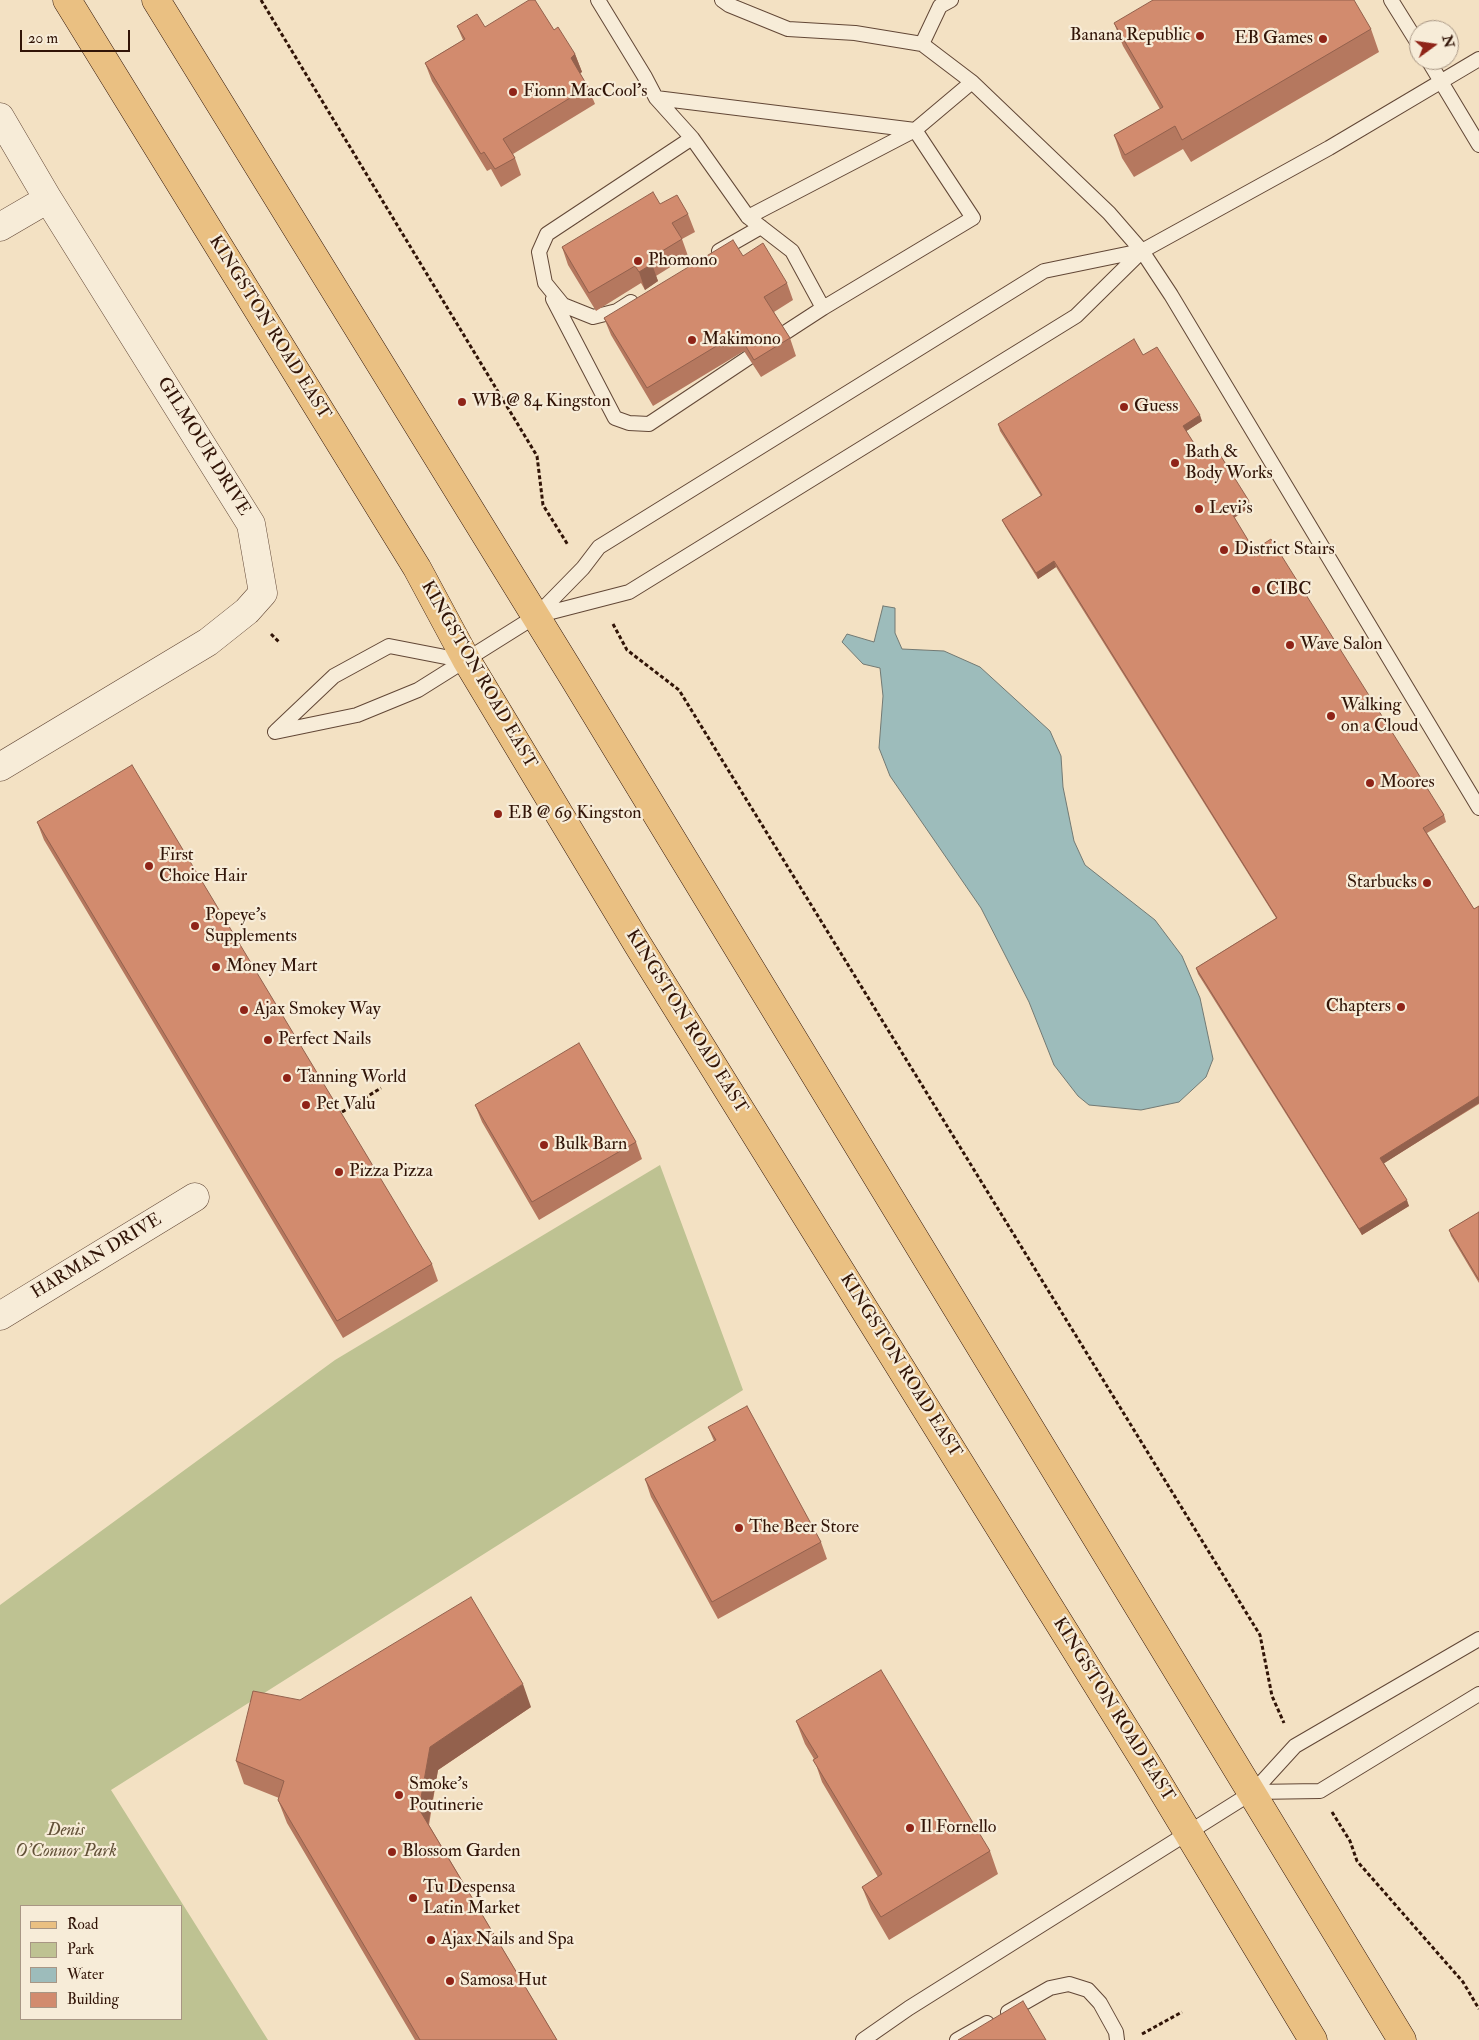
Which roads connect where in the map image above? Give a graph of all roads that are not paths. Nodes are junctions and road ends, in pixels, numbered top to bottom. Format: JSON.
{"nodes":[{"id":1,"x":67,"y":0,"type":"edge"},
{"id":2,"x":156,"y":0,"type":"edge"},
{"id":3,"x":598,"y":0,"type":"edge"},
{"id":4,"x":722,"y":0,"type":"edge"},
{"id":5,"x":951,"y":0,"type":"edge"},
{"id":6,"x":1391,"y":0,"type":"edge"},
{"id":7,"x":1409,"y":30,"type":"edge"},
{"id":8,"x":922,"y":44,"type":"junction"},
{"id":9,"x":1479,"y":59,"type":"edge"},
{"id":10,"x":1435,"y":70,"type":"edge"},
{"id":11,"x":1442,"y":81,"type":"junction"},
{"id":12,"x":972,"y":82,"type":"junction"},
{"id":13,"x":656,"y":98,"type":"junction"},
{"id":14,"x":0,"y":118,"type":"edge"},
{"id":15,"x":915,"y":130,"type":"junction"},
{"id":16,"x":692,"y":138,"type":"junction"},
{"id":17,"x":1479,"y":145,"type":"edge"},
{"id":18,"x":48,"y":199,"type":"junction"},
{"id":19,"x":748,"y":218,"type":"junction"},
{"id":20,"x":0,"y":227,"type":"edge"},
{"id":21,"x":761,"y":227,"type":"junction"},
{"id":22,"x":1142,"y":251,"type":"junction"},
{"id":23,"x":710,"y":256,"type":"edge"},
{"id":24,"x":545,"y":282,"type":"junction"},
{"id":25,"x":642,"y":296,"type":"edge"},
{"id":26,"x":823,"y":308,"type":"junction"},
{"id":27,"x":783,"y":334,"type":"edge"},
{"id":28,"x":748,"y":358,"type":"edge"},
{"id":29,"x":536,"y":616,"type":"junction"},
{"id":30,"x":467,"y":661,"type":"junction"},
{"id":31,"x":0,"y":767,"type":"edge"},
{"id":32,"x":1479,"y":808,"type":"edge"},
{"id":33,"x":195,"y":1197,"type":"dead end"},
{"id":34,"x":0,"y":1316,"type":"edge"},
{"id":35,"x":1479,"y":1639,"type":"edge"},
{"id":36,"x":1479,"y":1694,"type":"edge"},
{"id":37,"x":1252,"y":1792,"type":"junction"},
{"id":38,"x":1189,"y":1833,"type":"junction"},
{"id":39,"x":863,"y":2040,"type":"edge"},
{"id":40,"x":957,"y":2040,"type":"edge"},
{"id":41,"x":1118,"y":2040,"type":"edge"},
{"id":42,"x":1313,"y":2040,"type":"edge"},
{"id":43,"x":1402,"y":2040,"type":"edge"}],
"edges":[{"from":1,"to":30,"type":"main road","name":"KINGSTON ROAD EAST"},
{"from":2,"to":29,"type":"main road"},
{"from":3,"to":13,"type":"lane"},
{"from":4,"to":8,"type":"lane"},
{"from":5,"to":8,"type":"lane"},
{"from":6,"to":7,"type":"lane"},
{"from":8,"to":12,"type":"lane"},
{"from":9,"to":11,"type":"lane"},
{"from":10,"to":11,"type":"lane"},
{"from":11,"to":17,"type":"lane"},
{"from":11,"to":22,"type":"lane"},
{"from":12,"to":15,"type":"lane"},
{"from":12,"to":22,"type":"lane"},
{"from":13,"to":15,"type":"lane"},
{"from":13,"to":16,"type":"lane"},
{"from":14,"to":18,"type":"street","name":"GILMOUR DRIVE"},
{"from":15,"to":19,"type":"lane"},
{"from":15,"to":26,"type":"lane"},
{"from":16,"to":19,"type":"lane"},
{"from":16,"to":24,"type":"lane"},
{"from":18,"to":20,"type":"street"},
{"from":18,"to":31,"type":"street","name":"GILMOUR DRIVE"},
{"from":19,"to":21,"type":"lane"},
{"from":21,"to":23,"type":"lane"},
{"from":21,"to":26,"type":"lane"},
{"from":22,"to":29,"type":"lane"},
{"from":22,"to":29,"type":"lane"},
{"from":22,"to":32,"type":"lane"},
{"from":24,"to":25,"type":"lane"},
{"from":24,"to":28,"type":"lane"},
{"from":26,"to":27,"type":"lane"},
{"from":29,"to":30,"type":"lane"},
{"from":29,"to":37,"type":"main road"},
{"from":30,"to":30,"type":"lane"},
{"from":30,"to":38,"type":"main road","name":"KINGSTON ROAD EAST"},
{"from":33,"to":34,"type":"street","name":"HARMAN DRIVE"},
{"from":35,"to":37,"type":"lane"},
{"from":36,"to":37,"type":"lane"},
{"from":37,"to":38,"type":"lane"},
{"from":37,"to":43,"type":"main road"},
{"from":38,"to":39,"type":"lane"},
{"from":38,"to":42,"type":"main road","name":"KINGSTON ROAD EAST"},
{"from":40,"to":41,"type":"lane"}]}
